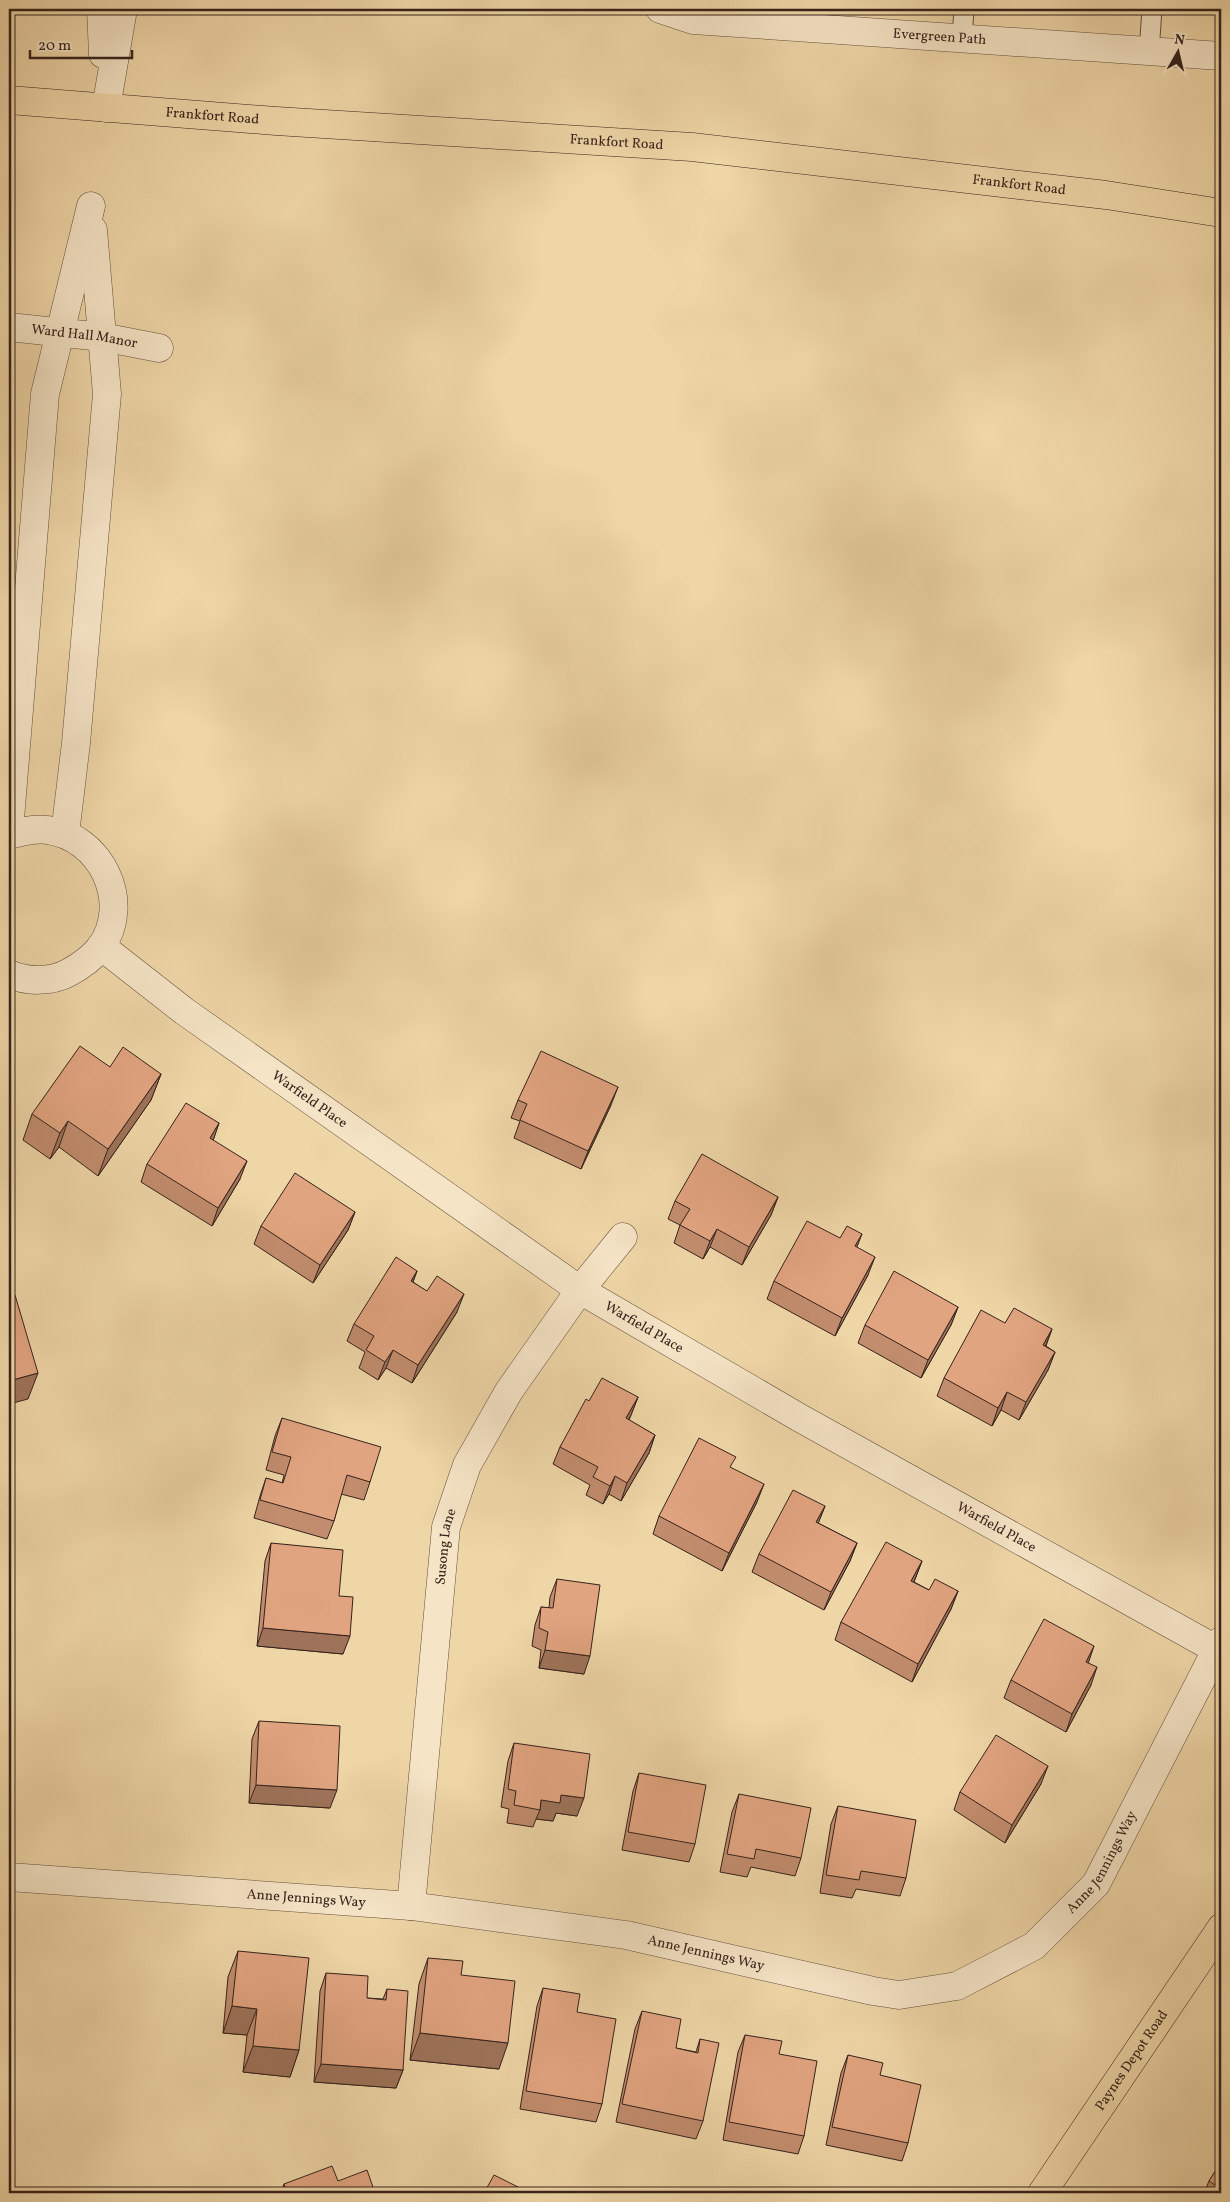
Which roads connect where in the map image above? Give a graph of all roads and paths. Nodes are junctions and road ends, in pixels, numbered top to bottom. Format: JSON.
{"nodes":[{"id":1,"x":101,"y":9,"type":"edge"},
{"id":2,"x":123,"y":9,"type":"edge"},
{"id":3,"x":660,"y":9,"type":"edge"},
{"id":4,"x":964,"y":9,"type":"edge"},
{"id":5,"x":1152,"y":9,"type":"edge"},
{"id":6,"x":777,"y":18,"type":"edge"},
{"id":7,"x":962,"y":38,"type":"junction"},
{"id":8,"x":1149,"y":52,"type":"junction"},
{"id":9,"x":1221,"y":56,"type":"edge"},
{"id":10,"x":9,"y":100,"type":"edge"},
{"id":11,"x":106,"y":108,"type":"junction"},
{"id":12,"x":1221,"y":213,"type":"edge"},
{"id":13,"x":9,"y":327,"type":"edge"},
{"id":14,"x":60,"y":332,"type":"junction"},
{"id":15,"x":102,"y":337,"type":"junction"},
{"id":16,"x":159,"y":348,"type":"dead end"},
{"id":17,"x":9,"y":831,"type":"edge"},
{"id":18,"x":64,"y":834,"type":"junction"},
{"id":19,"x":9,"y":835,"type":"edge"},
{"id":20,"x":101,"y":946,"type":"junction"},
{"id":21,"x":9,"y":974,"type":"edge"},
{"id":22,"x":622,"y":1237,"type":"dead end"},
{"id":23,"x":580,"y":1290,"type":"junction"},
{"id":24,"x":1220,"y":1647,"type":"edge"},
{"id":25,"x":9,"y":1877,"type":"edge"},
{"id":26,"x":412,"y":1906,"type":"junction"},
{"id":27,"x":1221,"y":1928,"type":"edge"},
{"id":28,"x":1042,"y":2193,"type":"edge"}],
"edges":[{"from":1,"to":11,"type":"street"},
{"from":2,"to":11,"type":"street"},
{"from":3,"to":6,"type":"street","name":"Evergreen Path"},
{"from":4,"to":7,"type":"lane"},
{"from":5,"to":8,"type":"lane"},
{"from":6,"to":7,"type":"street","name":"Evergreen Path"},
{"from":7,"to":8,"type":"street","name":"Evergreen Path"},
{"from":8,"to":9,"type":"street","name":"Evergreen Path"},
{"from":10,"to":11,"type":"main road","name":"Frankfort Road"},
{"from":11,"to":12,"type":"main road","name":"Frankfort Road"},
{"from":13,"to":14,"type":"street","name":"Ward Hall Manor"},
{"from":14,"to":15,"type":"street","name":"Ward Hall Manor"},
{"from":14,"to":15,"type":"street"},
{"from":14,"to":17,"type":"street"},
{"from":15,"to":16,"type":"street","name":"Ward Hall Manor"},
{"from":15,"to":18,"type":"street"},
{"from":18,"to":19,"type":"street"},
{"from":18,"to":20,"type":"street"},
{"from":20,"to":21,"type":"street"},
{"from":20,"to":23,"type":"street","name":"Warfield Place"},
{"from":22,"to":23,"type":"street","name":"Susong Lane"},
{"from":23,"to":24,"type":"street","name":"Warfield Place"},
{"from":23,"to":26,"type":"street","name":"Susong Lane"},
{"from":24,"to":26,"type":"street","name":"Anne Jennings Way"},
{"from":25,"to":26,"type":"street","name":"Anne Jennings Way"},
{"from":27,"to":28,"type":"main road","name":"Paynes Depot Road"}]}
